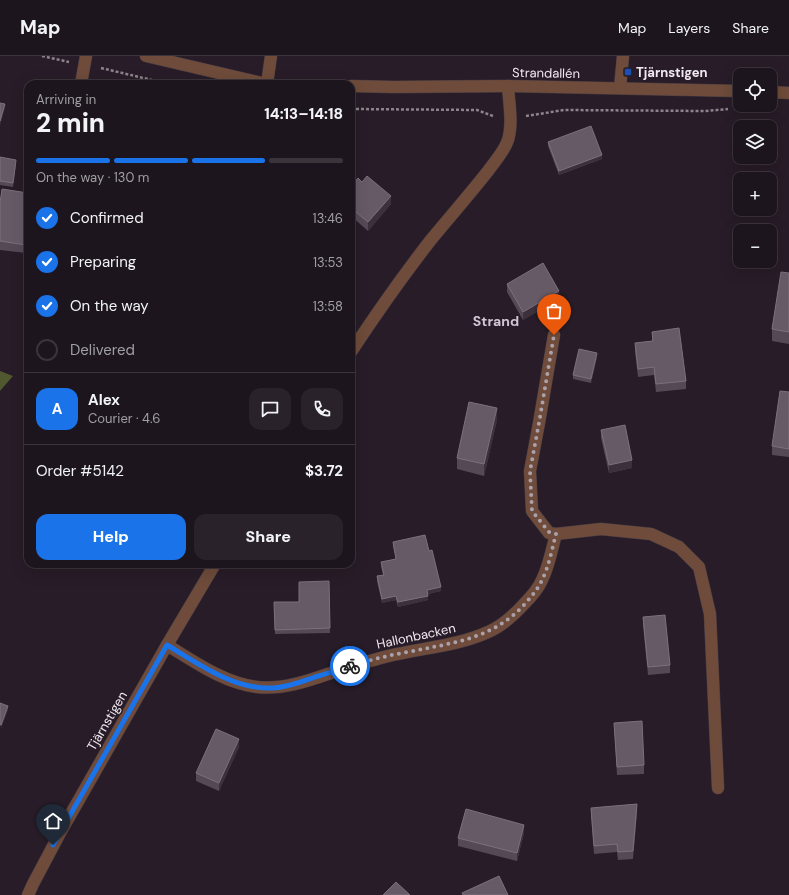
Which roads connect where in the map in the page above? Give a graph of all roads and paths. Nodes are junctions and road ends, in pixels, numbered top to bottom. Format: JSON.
{"nodes":[{"id":1,"x":42,"y":56,"type":"edge"},
{"id":2,"x":146,"y":56,"type":"edge"},
{"id":3,"x":270,"y":56,"type":"edge"},
{"id":4,"x":623,"y":56,"type":"edge"},
{"id":5,"x":86,"y":60,"type":"edge"},
{"id":6,"x":82,"y":80,"type":"edge"},
{"id":7,"x":155,"y":80,"type":"edge"},
{"id":8,"x":249,"y":80,"type":"edge"},
{"id":9,"x":267,"y":80,"type":"edge"},
{"id":10,"x":355,"y":86,"type":"edge"},
{"id":11,"x":508,"y":86,"type":"junction"},
{"id":12,"x":620,"y":88,"type":"junction"},
{"id":13,"x":733,"y":91,"type":"edge"},
{"id":14,"x":777,"y":92,"type":"edge"},
{"id":15,"x":789,"y":93,"type":"edge"},
{"id":16,"x":355,"y":109,"type":"edge"},
{"id":17,"x":728,"y":109,"type":"dead end"},
{"id":18,"x":511,"y":118,"type":"junction"},
{"id":19,"x":554,"y":335,"type":"dead end"},
{"id":20,"x":355,"y":346,"type":"edge"},
{"id":21,"x":556,"y":534,"type":"junction"},
{"id":22,"x":213,"y":568,"type":"edge"},
{"id":23,"x":167,"y":645,"type":"junction"},
{"id":24,"x":718,"y":788,"type":"dead end"},
{"id":25,"x":28,"y":895,"type":"edge"}],
"edges":[{"from":1,"to":5,"type":"path"},
{"from":2,"to":8,"type":"street"},
{"from":3,"to":9,"type":"street"},
{"from":4,"to":12,"type":"street"},
{"from":5,"to":6,"type":"street"},
{"from":5,"to":7,"type":"path"},
{"from":10,"to":11,"type":"street","name":"Strandallén"},
{"from":11,"to":12,"type":"street","name":"Strandallén"},
{"from":11,"to":18,"type":"street"},
{"from":12,"to":13,"type":"street","name":"Strandallén"},
{"from":14,"to":15,"type":"street"},
{"from":16,"to":18,"type":"path"},
{"from":17,"to":18,"type":"path"},
{"from":18,"to":20,"type":"street"},
{"from":19,"to":21,"type":"street"},
{"from":21,"to":23,"type":"street","name":"Hallonbacken"},
{"from":21,"to":24,"type":"street"},
{"from":22,"to":23,"type":"street","name":"Tjärnstigen"},
{"from":23,"to":25,"type":"street","name":"Tjärnstigen"}]}
